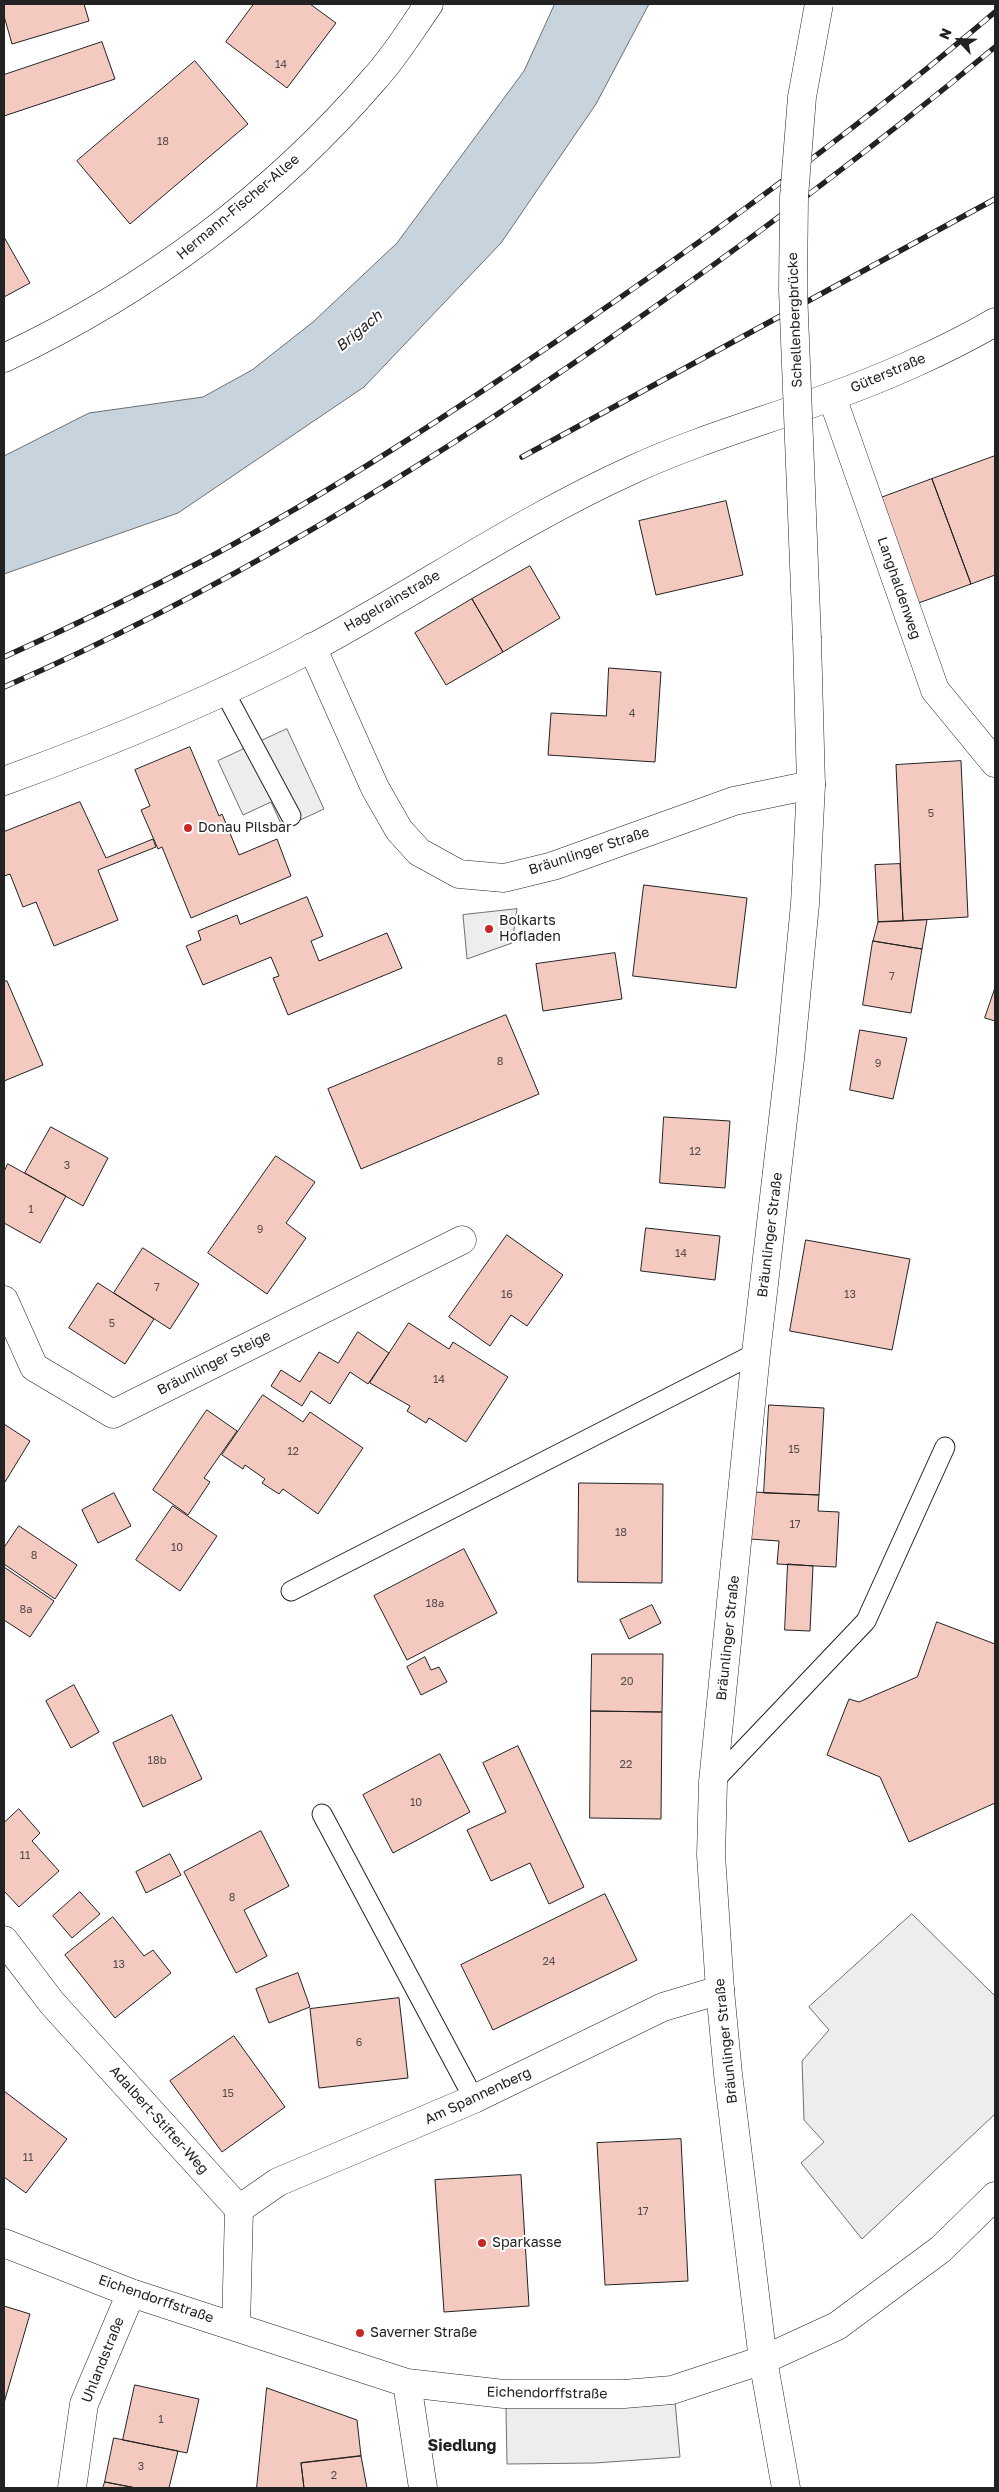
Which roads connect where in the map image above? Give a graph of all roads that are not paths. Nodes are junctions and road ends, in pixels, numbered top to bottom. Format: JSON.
{"nodes":[{"id":1,"x":429,"y":4,"type":"edge"},
{"id":2,"x":819,"y":4,"type":"edge"},
{"id":3,"x":995,"y":322,"type":"edge"},
{"id":4,"x":4,"y":358,"type":"edge"},
{"id":5,"x":832,"y":397,"type":"junction"},
{"id":6,"x":777,"y":415,"type":"joint"},
{"id":7,"x":808,"y":639,"type":"joint"},
{"id":8,"x":312,"y":647,"type":"junction"},
{"id":9,"x":224,"y":691,"type":"junction"},
{"id":10,"x":995,"y":763,"type":"edge"},
{"id":11,"x":4,"y":781,"type":"edge"},
{"id":12,"x":810,"y":785,"type":"junction"},
{"id":13,"x":291,"y":816,"type":"dead end"},
{"id":14,"x":462,"y":1240,"type":"dead end"},
{"id":15,"x":4,"y":1300,"type":"edge"},
{"id":16,"x":756,"y":1352,"type":"junction"},
{"id":17,"x":945,"y":1448,"type":"dead end"},
{"id":18,"x":291,"y":1591,"type":"dead end"},
{"id":19,"x":713,"y":1782,"type":"junction"},
{"id":20,"x":322,"y":1814,"type":"dead end"},
{"id":21,"x":4,"y":1940,"type":"edge"},
{"id":22,"x":720,"y":1990,"type":"junction"},
{"id":23,"x":474,"y":2099,"type":"junction"},
{"id":24,"x":995,"y":2196,"type":"edge"},
{"id":25,"x":239,"y":2208,"type":"junction"},
{"id":26,"x":4,"y":2243,"type":"edge"},
{"id":27,"x":131,"y":2293,"type":"junction"},
{"id":28,"x":236,"y":2326,"type":"junction"},
{"id":29,"x":763,"y":2360,"type":"junction"},
{"id":30,"x":407,"y":2383,"type":"junction"},
{"id":31,"x":72,"y":2488,"type":"edge"},
{"id":32,"x":423,"y":2488,"type":"edge"},
{"id":33,"x":786,"y":2488,"type":"edge"}],
"edges":[{"from":1,"to":4,"type":"street","name":"Hermann-Fischer-Allee"},
{"from":2,"to":7,"type":"street","name":"Schellenbergbrücke","bridge":true},
{"from":3,"to":5,"type":"street","name":"Güterstraße"},
{"from":5,"to":6,"type":"street","name":"Güterstraße"},
{"from":5,"to":10,"type":"street","name":"Langhaldenweg"},
{"from":6,"to":8,"type":"street","name":"Hagelrainstraße"},
{"from":7,"to":12,"type":"street","name":"Bräunlinger Straße"},
{"from":8,"to":9,"type":"street","name":"Hagelrainstraße"},
{"from":8,"to":12,"type":"street","name":"Bräunlinger Straße"},
{"from":9,"to":11,"type":"street","name":"Hagelrainstraße"},
{"from":9,"to":13,"type":"lane"},
{"from":12,"to":16,"type":"street","name":"Bräunlinger Straße"},
{"from":14,"to":15,"type":"street","name":"Bräunlinger Steige"},
{"from":16,"to":18,"type":"lane"},
{"from":16,"to":19,"type":"street","name":"Bräunlinger Straße"},
{"from":17,"to":19,"type":"lane"},
{"from":19,"to":22,"type":"street","name":"Bräunlinger Straße"},
{"from":20,"to":23,"type":"lane"},
{"from":21,"to":25,"type":"street","name":"Adalbert-Stifter-Weg"},
{"from":22,"to":23,"type":"street","name":"Am Spannenberg"},
{"from":22,"to":29,"type":"street","name":"Bräunlinger Straße"},
{"from":23,"to":25,"type":"street","name":"Am Spannenberg"},
{"from":24,"to":29,"type":"street","name":"Eichendorffstraße"},
{"from":25,"to":28,"type":"street"},
{"from":26,"to":27,"type":"street","name":"Eichendorffstraße"},
{"from":27,"to":28,"type":"street","name":"Eichendorffstraße"},
{"from":27,"to":31,"type":"street","name":"Uhlandstraße"},
{"from":28,"to":30,"type":"street","name":"Eichendorffstraße"},
{"from":29,"to":30,"type":"street","name":"Eichendorffstraße"},
{"from":29,"to":33,"type":"street","name":"Bräunlinger Straße"},
{"from":30,"to":32,"type":"street"}]}
